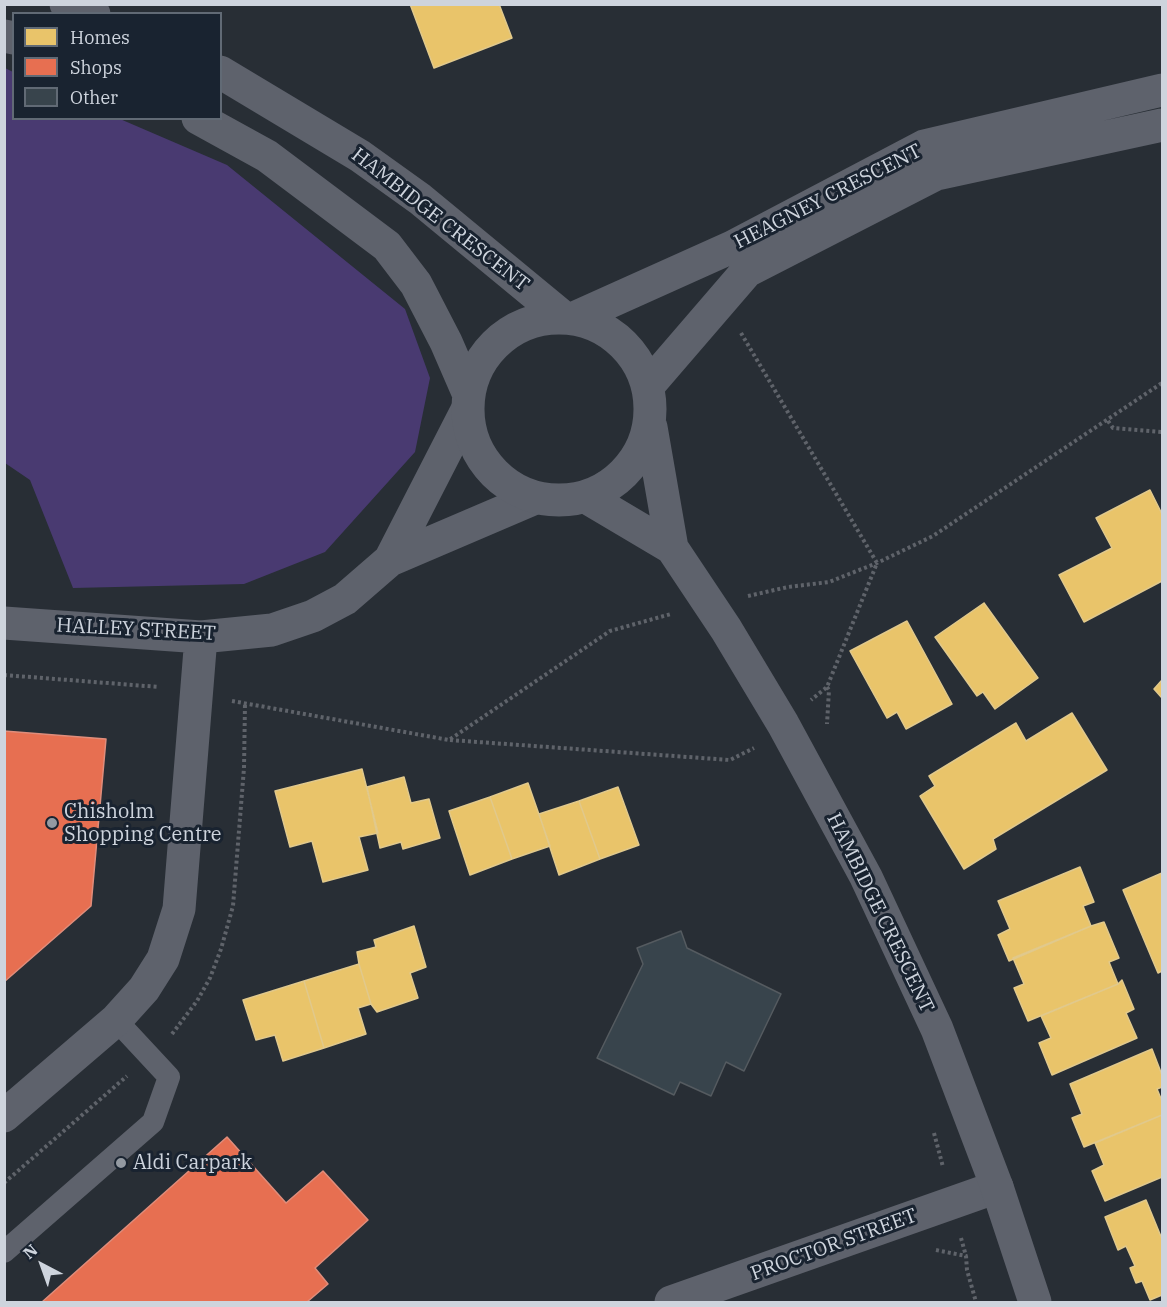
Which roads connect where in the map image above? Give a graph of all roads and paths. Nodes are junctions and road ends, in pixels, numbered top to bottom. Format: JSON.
{"nodes":[{"id":1,"x":66,"y":4,"type":"edge"},
{"id":2,"x":88,"y":12,"type":"edge"},
{"id":3,"x":222,"y":73,"type":"edge"},
{"id":4,"x":1162,"y":90,"type":"edge"},
{"id":5,"x":202,"y":120,"type":"edge"},
{"id":6,"x":1162,"y":125,"type":"edge"},
{"id":7,"x":815,"y":220,"type":"junction"},
{"id":8,"x":568,"y":318,"type":"junction"},
{"id":9,"x":745,"y":342,"type":"dead end"},
{"id":10,"x":1162,"y":383,"type":"edge"},
{"id":11,"x":648,"y":386,"type":"junction"},
{"id":12,"x":468,"y":402,"type":"junction"},
{"id":13,"x":1108,"y":421,"type":"junction"},
{"id":14,"x":651,"y":427,"type":"junction"},
{"id":15,"x":1162,"y":432,"type":"edge"},
{"id":16,"x":586,"y":497,"type":"junction"},
{"id":17,"x":535,"y":498,"type":"junction"},
{"id":18,"x":679,"y":558,"type":"junction"},
{"id":19,"x":390,"y":560,"type":"junction"},
{"id":20,"x":877,"y":562,"type":"junction"},
{"id":21,"x":743,"y":597,"type":"dead end"},
{"id":22,"x":675,"y":613,"type":"dead end"},
{"id":23,"x":4,"y":623,"type":"edge"},
{"id":24,"x":201,"y":637,"type":"junction"},
{"id":25,"x":4,"y":675,"type":"edge"},
{"id":26,"x":827,"y":687,"type":"dead end"},
{"id":27,"x":197,"y":694,"type":"junction"},
{"id":28,"x":449,"y":740,"type":"junction"},
{"id":29,"x":755,"y":747,"type":"dead end"},
{"id":30,"x":116,"y":1020,"type":"junction"},
{"id":31,"x":4,"y":1116,"type":"edge"},
{"id":32,"x":997,"y":1187,"type":"junction"},
{"id":33,"x":930,"y":1251,"type":"dead end"},
{"id":34,"x":4,"y":1252,"type":"edge"},
{"id":35,"x":671,"y":1302,"type":"edge"},
{"id":36,"x":976,"y":1302,"type":"edge"},
{"id":37,"x":1035,"y":1302,"type":"edge"}],
"edges":[{"from":1,"to":2,"type":"street"},
{"from":3,"to":8,"type":"street","name":"HAMBIDGE CRESCENT"},
{"from":4,"to":7,"type":"street","name":"HEAGNEY CRESCENT"},
{"from":5,"to":12,"type":"street"},
{"from":6,"to":7,"type":"street","name":"HEAGNEY CRESCENT"},
{"from":7,"to":8,"type":"street","name":"HEAGNEY CRESCENT"},
{"from":7,"to":11,"type":"street","name":"HEAGNEY CRESCENT"},
{"from":8,"to":11,"type":"street"},
{"from":8,"to":12,"type":"street"},
{"from":9,"to":20,"type":"path"},
{"from":10,"to":13,"type":"path"},
{"from":11,"to":14,"type":"street"},
{"from":12,"to":17,"type":"street"},
{"from":12,"to":19,"type":"street","name":"HALLEY STREET"},
{"from":13,"to":15,"type":"path"},
{"from":13,"to":20,"type":"path"},
{"from":14,"to":16,"type":"street"},
{"from":14,"to":18,"type":"street","name":"HAMBIDGE CRESCENT"},
{"from":16,"to":17,"type":"street"},
{"from":16,"to":18,"type":"street","name":"HAMBIDGE CRESCENT"},
{"from":17,"to":19,"type":"street","name":"HALLEY STREET"},
{"from":18,"to":32,"type":"street","name":"HAMBIDGE CRESCENT"},
{"from":19,"to":24,"type":"street","name":"HALLEY STREET"},
{"from":20,"to":21,"type":"path"},
{"from":20,"to":26,"type":"path"},
{"from":22,"to":28,"type":"path"},
{"from":23,"to":24,"type":"street","name":"HALLEY STREET"},
{"from":24,"to":27,"type":"street"},
{"from":25,"to":27,"type":"path"},
{"from":27,"to":28,"type":"path"},
{"from":27,"to":30,"type":"street"},
{"from":28,"to":29,"type":"path"},
{"from":30,"to":31,"type":"street"},
{"from":30,"to":34,"type":"lane"},
{"from":32,"to":35,"type":"street","name":"PROCTOR STREET"},
{"from":32,"to":37,"type":"street","name":"HAMBIDGE CRESCENT"},
{"from":33,"to":36,"type":"path"}]}
